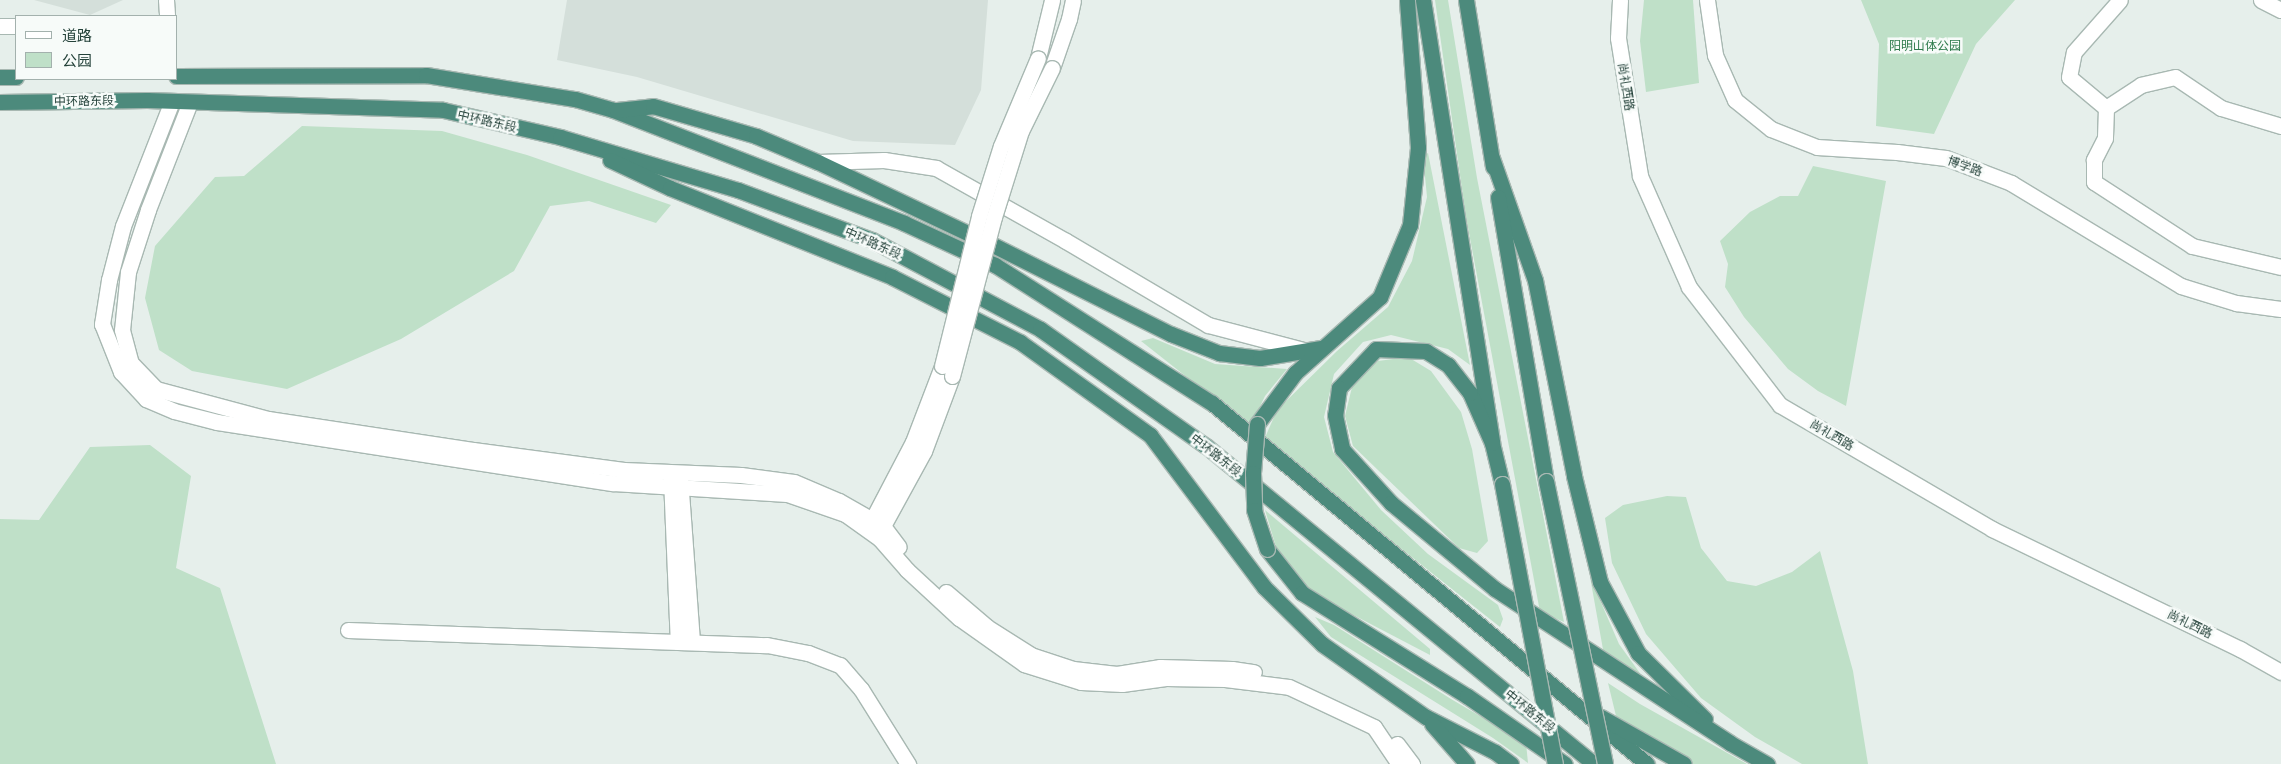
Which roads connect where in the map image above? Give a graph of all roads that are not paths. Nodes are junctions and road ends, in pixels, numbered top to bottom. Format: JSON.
{"nodes":[{"id":1,"x":166,"y":0,"type":"edge"},
{"id":2,"x":1052,"y":0,"type":"edge"},
{"id":3,"x":1073,"y":0,"type":"edge"},
{"id":4,"x":1407,"y":0,"type":"edge"},
{"id":5,"x":1423,"y":0,"type":"edge"},
{"id":6,"x":1466,"y":0,"type":"edge"},
{"id":7,"x":1620,"y":0,"type":"edge"},
{"id":8,"x":1707,"y":0,"type":"edge"},
{"id":9,"x":2120,"y":0,"type":"edge"},
{"id":10,"x":2260,"y":0,"type":"edge"},
{"id":11,"x":2281,"y":10,"type":"edge"},
{"id":12,"x":167,"y":15,"type":"edge"},
{"id":13,"x":0,"y":26,"type":"edge"},
{"id":14,"x":15,"y":26,"type":"edge"},
{"id":15,"x":178,"y":76,"type":"edge"},
{"id":16,"x":0,"y":77,"type":"edge"},
{"id":17,"x":15,"y":77,"type":"edge"},
{"id":18,"x":172,"y":101,"type":"junction"},
{"id":19,"x":0,"y":102,"type":"edge"},
{"id":20,"x":190,"y":102,"type":"junction"},
{"id":21,"x":2106,"y":108,"type":"junction"},
{"id":22,"x":613,"y":110,"type":"junction"},
{"id":23,"x":2281,"y":126,"type":"edge"},
{"id":24,"x":568,"y":140,"type":"junction"},
{"id":25,"x":1492,"y":158,"type":"junction"},
{"id":26,"x":818,"y":162,"type":"junction"},
{"id":27,"x":2281,"y":267,"type":"edge"},
{"id":28,"x":2281,"y":309,"type":"edge"},
{"id":29,"x":1315,"y":350,"type":"junction"},
{"id":30,"x":947,"y":371,"type":"junction"},
{"id":31,"x":1492,"y":444,"type":"junction"},
{"id":32,"x":676,"y":479,"type":"junction"},
{"id":33,"x":876,"y":529,"type":"junction"},
{"id":34,"x":348,"y":630,"type":"dead end"},
{"id":35,"x":685,"y":642,"type":"junction"},
{"id":36,"x":2281,"y":672,"type":"edge"},
{"id":37,"x":1572,"y":702,"type":"junction"},
{"id":38,"x":1426,"y":717,"type":"junction"},
{"id":39,"x":1730,"y":743,"type":"junction"},
{"id":40,"x":908,"y":764,"type":"edge"},
{"id":41,"x":1399,"y":764,"type":"edge"},
{"id":42,"x":1412,"y":764,"type":"edge"},
{"id":43,"x":1467,"y":764,"type":"edge"},
{"id":44,"x":1512,"y":764,"type":"edge"},
{"id":45,"x":1554,"y":764,"type":"edge"},
{"id":46,"x":1565,"y":764,"type":"edge"},
{"id":47,"x":1594,"y":764,"type":"edge"},
{"id":48,"x":1605,"y":764,"type":"edge"},
{"id":49,"x":1647,"y":764,"type":"edge"},
{"id":50,"x":1684,"y":764,"type":"edge"},
{"id":51,"x":1767,"y":764,"type":"edge"}],
"edges":[{"from":1,"to":12,"type":"street"},
{"from":2,"to":30,"type":"street","bridge":true},
{"from":3,"to":30,"type":"street","bridge":true},
{"from":4,"to":29,"type":"highway"},
{"from":5,"to":31,"type":"highway"},
{"from":6,"to":25,"type":"highway"},
{"from":7,"to":36,"type":"street","name":"尚礼西路"},
{"from":8,"to":28,"type":"street","name":"博学路"},
{"from":9,"to":21,"type":"street"},
{"from":10,"to":11,"type":"street"},
{"from":13,"to":14,"type":"street"},
{"from":15,"to":22,"type":"highway"},
{"from":16,"to":17,"type":"highway"},
{"from":18,"to":19,"type":"highway","name":"中环路东段"},
{"from":18,"to":20,"type":"highway","name":"中环路东段"},
{"from":18,"to":32,"type":"street"},
{"from":20,"to":24,"type":"highway","name":"中环路东段"},
{"from":20,"to":32,"type":"street"},
{"from":21,"to":23,"type":"street"},
{"from":21,"to":27,"type":"street"},
{"from":22,"to":26,"type":"highway"},
{"from":22,"to":37,"type":"highway"},
{"from":24,"to":38,"type":"highway"},
{"from":24,"to":47,"type":"highway","name":"中环路东段"},
{"from":25,"to":39,"type":"highway"},
{"from":25,"to":48,"type":"highway","bridge":true},
{"from":26,"to":29,"type":"highway"},
{"from":26,"to":29,"type":"street"},
{"from":29,"to":46,"type":"highway","bridge":true},
{"from":30,"to":33,"type":"street"},
{"from":31,"to":39,"type":"highway"},
{"from":31,"to":45,"type":"highway","bridge":true},
{"from":32,"to":33,"type":"street"},
{"from":32,"to":35,"type":"street"},
{"from":33,"to":41,"type":"street"},
{"from":33,"to":42,"type":"street"},
{"from":34,"to":35,"type":"street"},
{"from":35,"to":40,"type":"street"},
{"from":37,"to":49,"type":"highway"},
{"from":37,"to":50,"type":"highway"},
{"from":38,"to":43,"type":"highway"},
{"from":38,"to":44,"type":"highway"},
{"from":39,"to":51,"type":"highway"}]}
